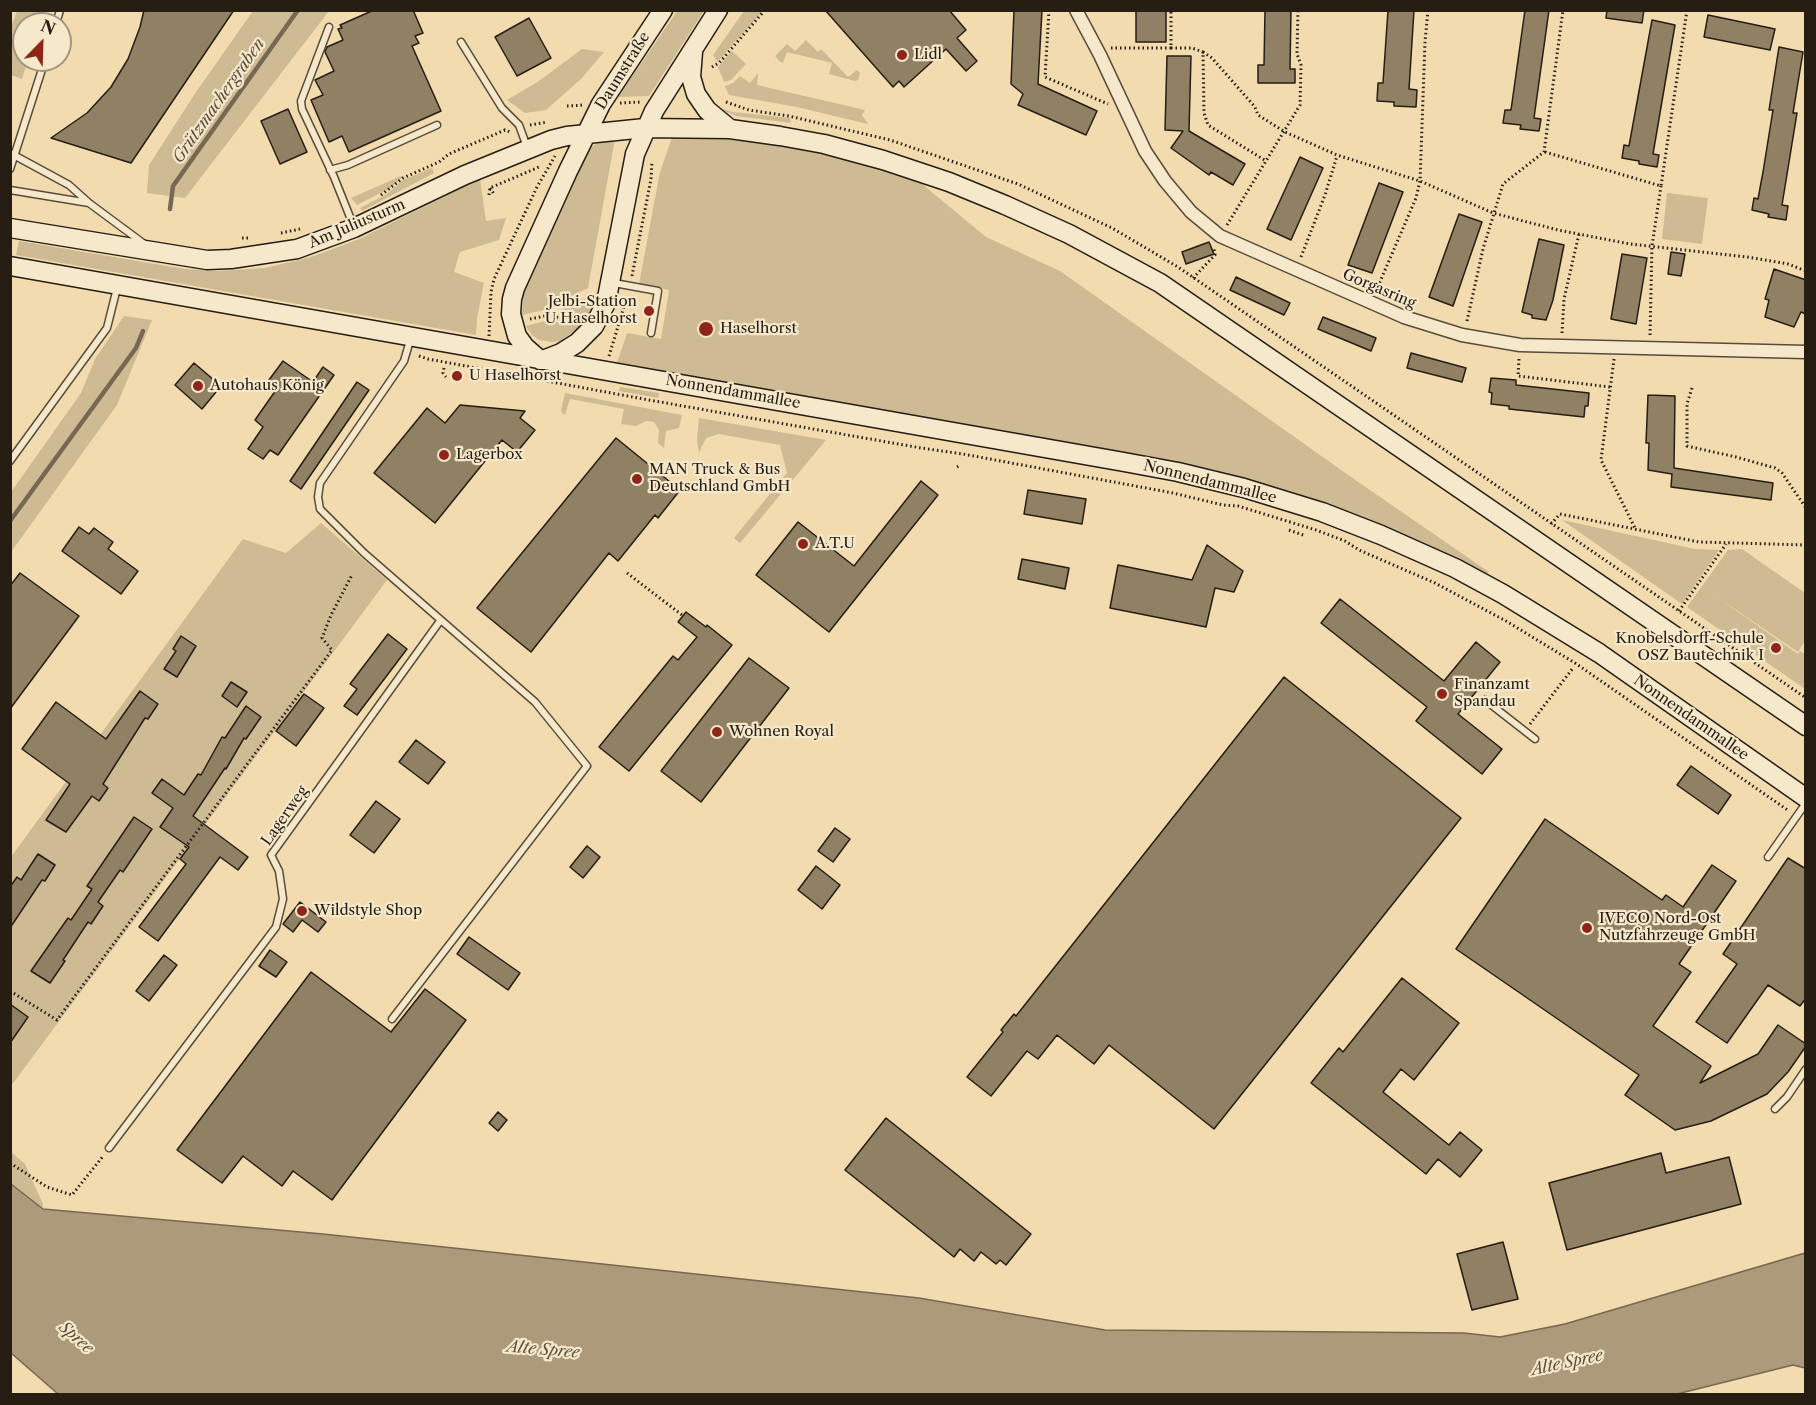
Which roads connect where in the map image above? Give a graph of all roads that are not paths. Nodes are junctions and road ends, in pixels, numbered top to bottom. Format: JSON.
{"nodes":[{"id":1,"x":663,"y":10,"type":"edge"},
{"id":2,"x":718,"y":10,"type":"edge"},
{"id":3,"x":1076,"y":10,"type":"edge"},
{"id":4,"x":329,"y":27,"type":"dead end"},
{"id":5,"x":461,"y":42,"type":"dead end"},
{"id":6,"x":694,"y":48,"type":"junction"},
{"id":7,"x":41,"y":72,"type":"edge"},
{"id":8,"x":437,"y":124,"type":"dead end"},
{"id":9,"x":645,"y":128,"type":"junction"},
{"id":10,"x":730,"y":129,"type":"junction"},
{"id":11,"x":586,"y":134,"type":"junction"},
{"id":12,"x":528,"y":149,"type":"junction"},
{"id":13,"x":12,"y":154,"type":"edge"},
{"id":14,"x":10,"y":169,"type":"edge"},
{"id":15,"x":330,"y":170,"type":"junction"},
{"id":16,"x":10,"y":190,"type":"edge"},
{"id":17,"x":88,"y":203,"type":"junction"},
{"id":18,"x":10,"y":228,"type":"edge"},
{"id":19,"x":354,"y":228,"type":"junction"},
{"id":20,"x":159,"y":253,"type":"junction"},
{"id":21,"x":10,"y":266,"type":"edge"},
{"id":22,"x":610,"y":282,"type":"junction"},
{"id":23,"x":118,"y":285,"type":"junction"},
{"id":24,"x":651,"y":333,"type":"dead end"},
{"id":25,"x":409,"y":345,"type":"junction"},
{"id":26,"x":1806,"y":352,"type":"edge"},
{"id":27,"x":540,"y":368,"type":"junction"},
{"id":28,"x":10,"y":461,"type":"edge"},
{"id":29,"x":440,"y":621,"type":"junction"},
{"id":30,"x":1485,"y":700,"type":"dead end"},
{"id":31,"x":1806,"y":726,"type":"edge"},
{"id":32,"x":1535,"y":738,"type":"dead end"},
{"id":33,"x":1806,"y":798,"type":"edge"},
{"id":34,"x":1806,"y":803,"type":"edge"},
{"id":35,"x":1768,"y":857,"type":"dead end"},
{"id":36,"x":392,"y":1019,"type":"dead end"},
{"id":37,"x":1806,"y":1069,"type":"edge"},
{"id":38,"x":1775,"y":1109,"type":"dead end"},
{"id":39,"x":109,"y":1148,"type":"road end"}],
"edges":[{"from":1,"to":11,"type":"main road","name":"Daumstraße"},
{"from":2,"to":6,"type":"main road"},
{"from":3,"to":26,"type":"street","name":"Gorgasring"},
{"from":4,"to":15,"type":"lane"},
{"from":5,"to":12,"type":"lane"},
{"from":6,"to":9,"type":"main road"},
{"from":6,"to":10,"type":"main road"},
{"from":7,"to":13,"type":"lane"},
{"from":8,"to":15,"type":"lane"},
{"from":9,"to":10,"type":"main road"},
{"from":9,"to":11,"type":"main road","name":"Am Juliusturm"},
{"from":9,"to":22,"type":"main road"},
{"from":10,"to":31,"type":"main road"},
{"from":11,"to":12,"type":"main road","name":"Am Juliusturm"},
{"from":11,"to":27,"type":"main road","name":"Daumstraße"},
{"from":12,"to":19,"type":"main road","name":"Am Juliusturm"},
{"from":13,"to":14,"type":"lane"},
{"from":13,"to":17,"type":"lane"},
{"from":15,"to":19,"type":"lane"},
{"from":16,"to":17,"type":"lane"},
{"from":17,"to":20,"type":"lane"},
{"from":18,"to":20,"type":"main road","name":"Am Juliusturm"},
{"from":19,"to":20,"type":"main road","name":"Am Juliusturm"},
{"from":21,"to":23,"type":"main road"},
{"from":22,"to":24,"type":"lane"},
{"from":22,"to":27,"type":"main road"},
{"from":23,"to":25,"type":"main road"},
{"from":23,"to":28,"type":"lane"},
{"from":25,"to":27,"type":"main road"},
{"from":25,"to":29,"type":"lane"},
{"from":27,"to":33,"type":"main road","name":"Nonnendammallee"},
{"from":29,"to":36,"type":"lane"},
{"from":29,"to":39,"type":"lane","name":"Lagerweg"},
{"from":30,"to":32,"type":"lane"},
{"from":34,"to":35,"type":"lane"},
{"from":37,"to":38,"type":"lane"}]}
